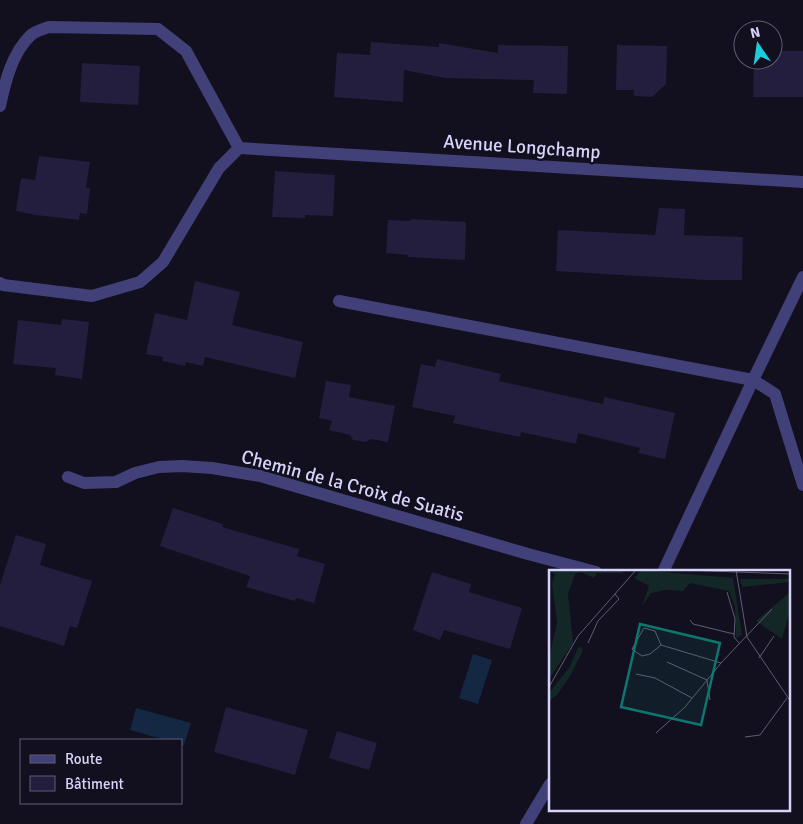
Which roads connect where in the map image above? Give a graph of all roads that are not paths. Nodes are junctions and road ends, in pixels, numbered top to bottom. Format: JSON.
{"nodes":[{"id":1,"x":0,"y":106,"type":"edge"},
{"id":2,"x":239,"y":148,"type":"junction"},
{"id":3,"x":803,"y":182,"type":"edge"},
{"id":4,"x":803,"y":277,"type":"edge"},
{"id":5,"x":0,"y":283,"type":"edge"},
{"id":6,"x":339,"y":301,"type":"dead end"},
{"id":7,"x":752,"y":380,"type":"junction"},
{"id":8,"x":68,"y":477,"type":"dead end"},
{"id":9,"x":803,"y":485,"type":"edge"},
{"id":10,"x":588,"y":570,"type":"edge"},
{"id":11,"x":665,"y":570,"type":"edge"},
{"id":12,"x":549,"y":786,"type":"edge"},
{"id":13,"x":526,"y":824,"type":"edge"}],
"edges":[{"from":1,"to":2,"type":"street"},
{"from":2,"to":3,"type":"street","name":"Avenue Longchamp"},
{"from":2,"to":5,"type":"street"},
{"from":4,"to":7,"type":"street"},
{"from":6,"to":7,"type":"street"},
{"from":7,"to":9,"type":"street"},
{"from":7,"to":11,"type":"street"},
{"from":8,"to":10,"type":"street","name":"Chemin de la Croix de Suatis"},
{"from":12,"to":13,"type":"street"}]}
